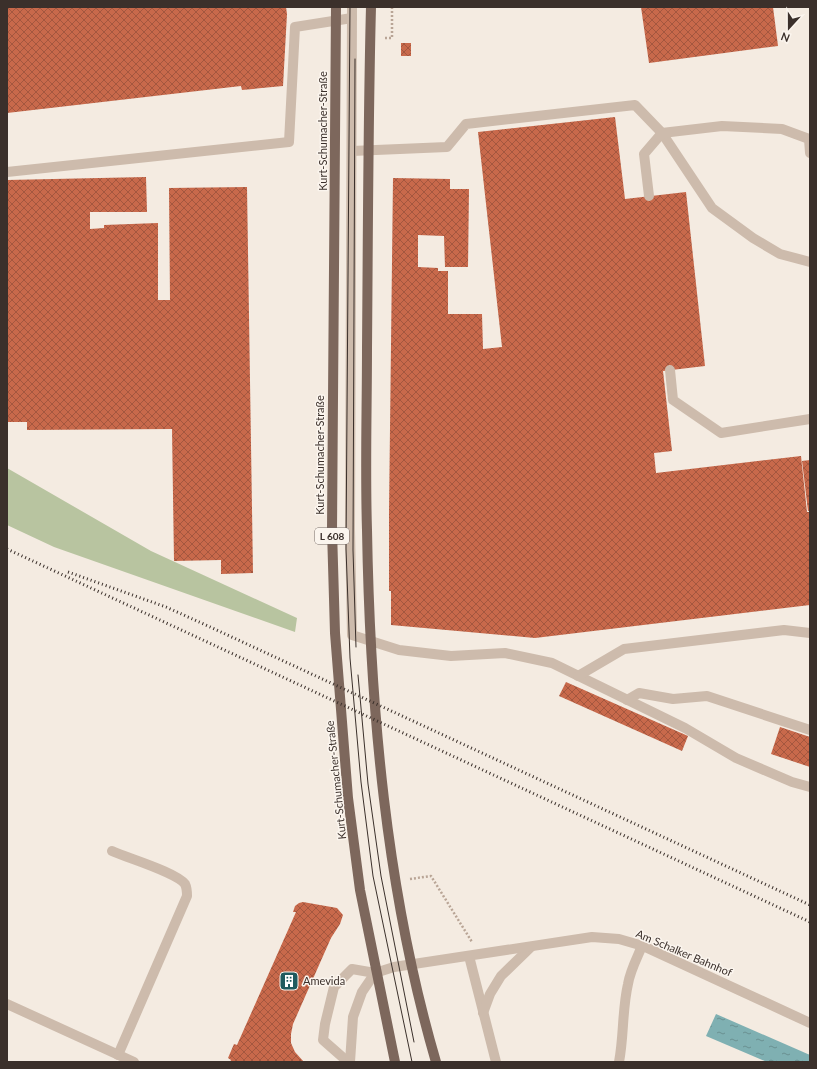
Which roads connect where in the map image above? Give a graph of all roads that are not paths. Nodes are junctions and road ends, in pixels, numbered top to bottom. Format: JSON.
{"nodes":[{"id":1,"x":336,"y":7,"type":"edge"},
{"id":2,"x":352,"y":7,"type":"edge"},
{"id":3,"x":371,"y":7,"type":"edge"},
{"id":4,"x":352,"y":18,"type":"junction"},
{"id":5,"x":662,"y":133,"type":"junction"},
{"id":6,"x":352,"y":151,"type":"junction"},
{"id":7,"x":810,"y":153,"type":"edge"},
{"id":8,"x":7,"y":172,"type":"edge"},
{"id":9,"x":648,"y":196,"type":"dead end"},
{"id":10,"x":810,"y":262,"type":"edge"},
{"id":11,"x":670,"y":370,"type":"dead end"},
{"id":12,"x":810,"y":419,"type":"edge"},
{"id":13,"x":810,"y":633,"type":"edge"},
{"id":14,"x":578,"y":676,"type":"junction"},
{"id":15,"x":627,"y":700,"type":"junction"},
{"id":16,"x":810,"y":730,"type":"edge"},
{"id":17,"x":810,"y":787,"type":"edge"},
{"id":18,"x":112,"y":852,"type":"dead end"},
{"id":19,"x":642,"y":946,"type":"junction"},
{"id":20,"x":531,"y":947,"type":"junction"},
{"id":21,"x":474,"y":955,"type":"junction"},
{"id":22,"x":375,"y":973,"type":"junction"},
{"id":23,"x":7,"y":1004,"type":"edge"},
{"id":24,"x":483,"y":1013,"type":"junction"},
{"id":25,"x":810,"y":1023,"type":"edge"},
{"id":26,"x":118,"y":1055,"type":"junction"},
{"id":27,"x":394,"y":1061,"type":"edge"},
{"id":28,"x":134,"y":1062,"type":"edge"},
{"id":29,"x":349,"y":1062,"type":"edge"},
{"id":30,"x":436,"y":1062,"type":"edge"},
{"id":31,"x":496,"y":1062,"type":"edge"},
{"id":32,"x":619,"y":1062,"type":"edge"}],
"edges":[{"from":1,"to":27,"type":"main road","name":"Kurt-Schumacher-Straße","number":"L 608"},
{"from":2,"to":4,"type":"street"},
{"from":3,"to":30,"type":"main road"},
{"from":4,"to":6,"type":"street"},
{"from":4,"to":8,"type":"street"},
{"from":5,"to":6,"type":"street"},
{"from":5,"to":7,"type":"street"},
{"from":5,"to":9,"type":"street"},
{"from":5,"to":10,"type":"street"},
{"from":6,"to":14,"type":"street"},
{"from":11,"to":12,"type":"street"},
{"from":13,"to":14,"type":"street"},
{"from":14,"to":15,"type":"street"},
{"from":15,"to":16,"type":"street"},
{"from":15,"to":17,"type":"street"},
{"from":18,"to":26,"type":"street"},
{"from":19,"to":20,"type":"street","name":"Am Schalker Bahnhof"},
{"from":19,"to":25,"type":"street","name":"Am Schalker Bahnhof"},
{"from":19,"to":32,"type":"street"},
{"from":20,"to":21,"type":"street","name":"Am Schalker Bahnhof"},
{"from":20,"to":24,"type":"street"},
{"from":21,"to":22,"type":"street"},
{"from":21,"to":24,"type":"street"},
{"from":22,"to":29,"type":"street"},
{"from":22,"to":29,"type":"street"},
{"from":23,"to":26,"type":"street"},
{"from":24,"to":31,"type":"street"},
{"from":26,"to":28,"type":"street"}]}
